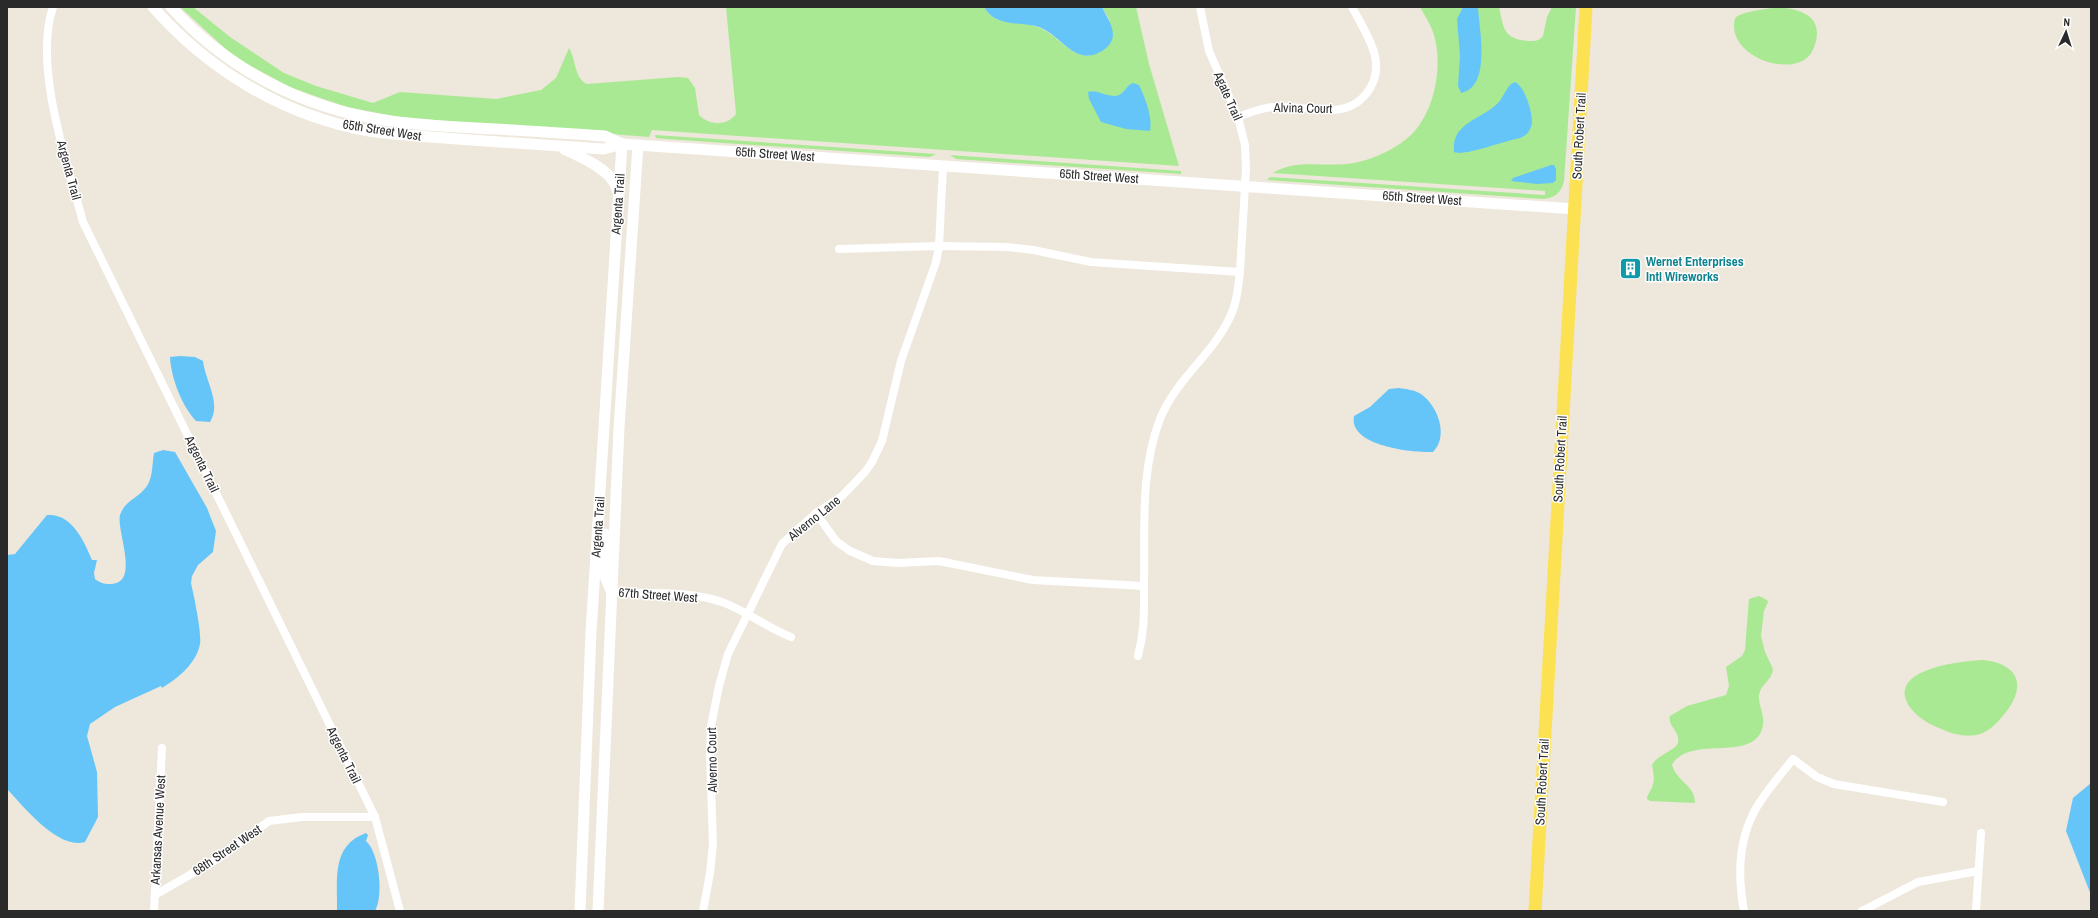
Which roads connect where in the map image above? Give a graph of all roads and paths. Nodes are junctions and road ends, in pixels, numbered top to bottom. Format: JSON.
{"nodes":[{"id":1,"x":53,"y":7,"type":"edge"},
{"id":2,"x":153,"y":7,"type":"edge"},
{"id":3,"x":171,"y":7,"type":"edge"},
{"id":4,"x":1200,"y":7,"type":"edge"},
{"id":5,"x":1352,"y":7,"type":"edge"},
{"id":6,"x":1586,"y":7,"type":"edge"},
{"id":7,"x":1238,"y":117,"type":"junction"},
{"id":8,"x":622,"y":144,"type":"junction"},
{"id":9,"x":638,"y":145,"type":"junction"},
{"id":10,"x":558,"y":146,"type":"junction"},
{"id":11,"x":943,"y":166,"type":"junction"},
{"id":12,"x":1245,"y":186,"type":"junction"},
{"id":13,"x":618,"y":197,"type":"junction"},
{"id":14,"x":1575,"y":209,"type":"junction"},
{"id":15,"x":939,"y":246,"type":"junction"},
{"id":16,"x":839,"y":249,"type":"dead end"},
{"id":17,"x":1240,"y":272,"type":"junction"},
{"id":18,"x":602,"y":466,"type":"junction"},
{"id":19,"x":816,"y":513,"type":"junction"},
{"id":20,"x":1144,"y":586,"type":"junction"},
{"id":21,"x":612,"y":592,"type":"junction"},
{"id":22,"x":747,"y":614,"type":"junction"},
{"id":23,"x":791,"y":636,"type":"dead end"},
{"id":24,"x":1138,"y":656,"type":"dead end"},
{"id":25,"x":162,"y":748,"type":"dead end"},
{"id":26,"x":1943,"y":802,"type":"dead end"},
{"id":27,"x":374,"y":817,"type":"junction"},
{"id":28,"x":1981,"y":834,"type":"dead end"},
{"id":29,"x":1978,"y":871,"type":"junction"},
{"id":30,"x":155,"y":895,"type":"junction"},
{"id":31,"x":154,"y":911,"type":"edge"},
{"id":32,"x":400,"y":911,"type":"edge"},
{"id":33,"x":580,"y":911,"type":"edge"},
{"id":34,"x":598,"y":911,"type":"edge"},
{"id":35,"x":703,"y":911,"type":"edge"},
{"id":36,"x":1535,"y":911,"type":"edge"},
{"id":37,"x":1744,"y":911,"type":"edge"},
{"id":38,"x":1862,"y":911,"type":"edge"},
{"id":39,"x":1976,"y":911,"type":"edge"}],
"edges":[{"from":1,"to":27,"type":"street","name":"Argenta Trail"},
{"from":2,"to":10,"type":"street","name":"65th Street West"},
{"from":3,"to":8,"type":"street","name":"65th Street West"},
{"from":4,"to":7,"type":"street","name":"Agate Trail"},
{"from":5,"to":7,"type":"street","name":"Alvina Court"},
{"from":6,"to":14,"type":"main road","name":"South Robert Trail"},
{"from":7,"to":12,"type":"street","name":"Agate Trail"},
{"from":8,"to":9,"type":"street","name":"65th Street West"},
{"from":8,"to":10,"type":"street","name":"65th Street West"},
{"from":8,"to":13,"type":"street","name":"Argenta Trail"},
{"from":9,"to":11,"type":"street","name":"65th Street West"},
{"from":9,"to":21,"type":"street","name":"Argenta Trail"},
{"from":10,"to":13,"type":"street"},
{"from":11,"to":12,"type":"street","name":"65th Street West"},
{"from":11,"to":15,"type":"street","name":"Alverno Lane"},
{"from":12,"to":14,"type":"street","name":"65th Street West"},
{"from":12,"to":17,"type":"street","name":"Agate Trail"},
{"from":13,"to":18,"type":"street","name":"Argenta Trail"},
{"from":14,"to":36,"type":"main road","name":"South Robert Trail"},
{"from":15,"to":16,"type":"street"},
{"from":15,"to":17,"type":"street"},
{"from":15,"to":19,"type":"street","name":"Alverno Lane"},
{"from":17,"to":20,"type":"street","name":"Agate Trail"},
{"from":18,"to":21,"type":"street"},
{"from":18,"to":33,"type":"street","name":"Argenta Trail"},
{"from":19,"to":20,"type":"street"},
{"from":19,"to":22,"type":"street","name":"Alverno Lane"},
{"from":20,"to":24,"type":"street","name":"Agate Trail"},
{"from":21,"to":22,"type":"street","name":"67th Street West"},
{"from":21,"to":34,"type":"street","name":"Argenta Trail"},
{"from":22,"to":23,"type":"street","name":"67th Street West"},
{"from":22,"to":35,"type":"street","name":"Alverno Court"},
{"from":25,"to":30,"type":"street","name":"Arkansas Avenue West"},
{"from":26,"to":37,"type":"street"},
{"from":27,"to":30,"type":"street","name":"68th Street West"},
{"from":27,"to":32,"type":"street","name":"Argenta Trail"},
{"from":28,"to":29,"type":"street"},
{"from":29,"to":38,"type":"street"},
{"from":29,"to":39,"type":"street"},
{"from":30,"to":31,"type":"street","name":"Arkansas Avenue West"}]}
